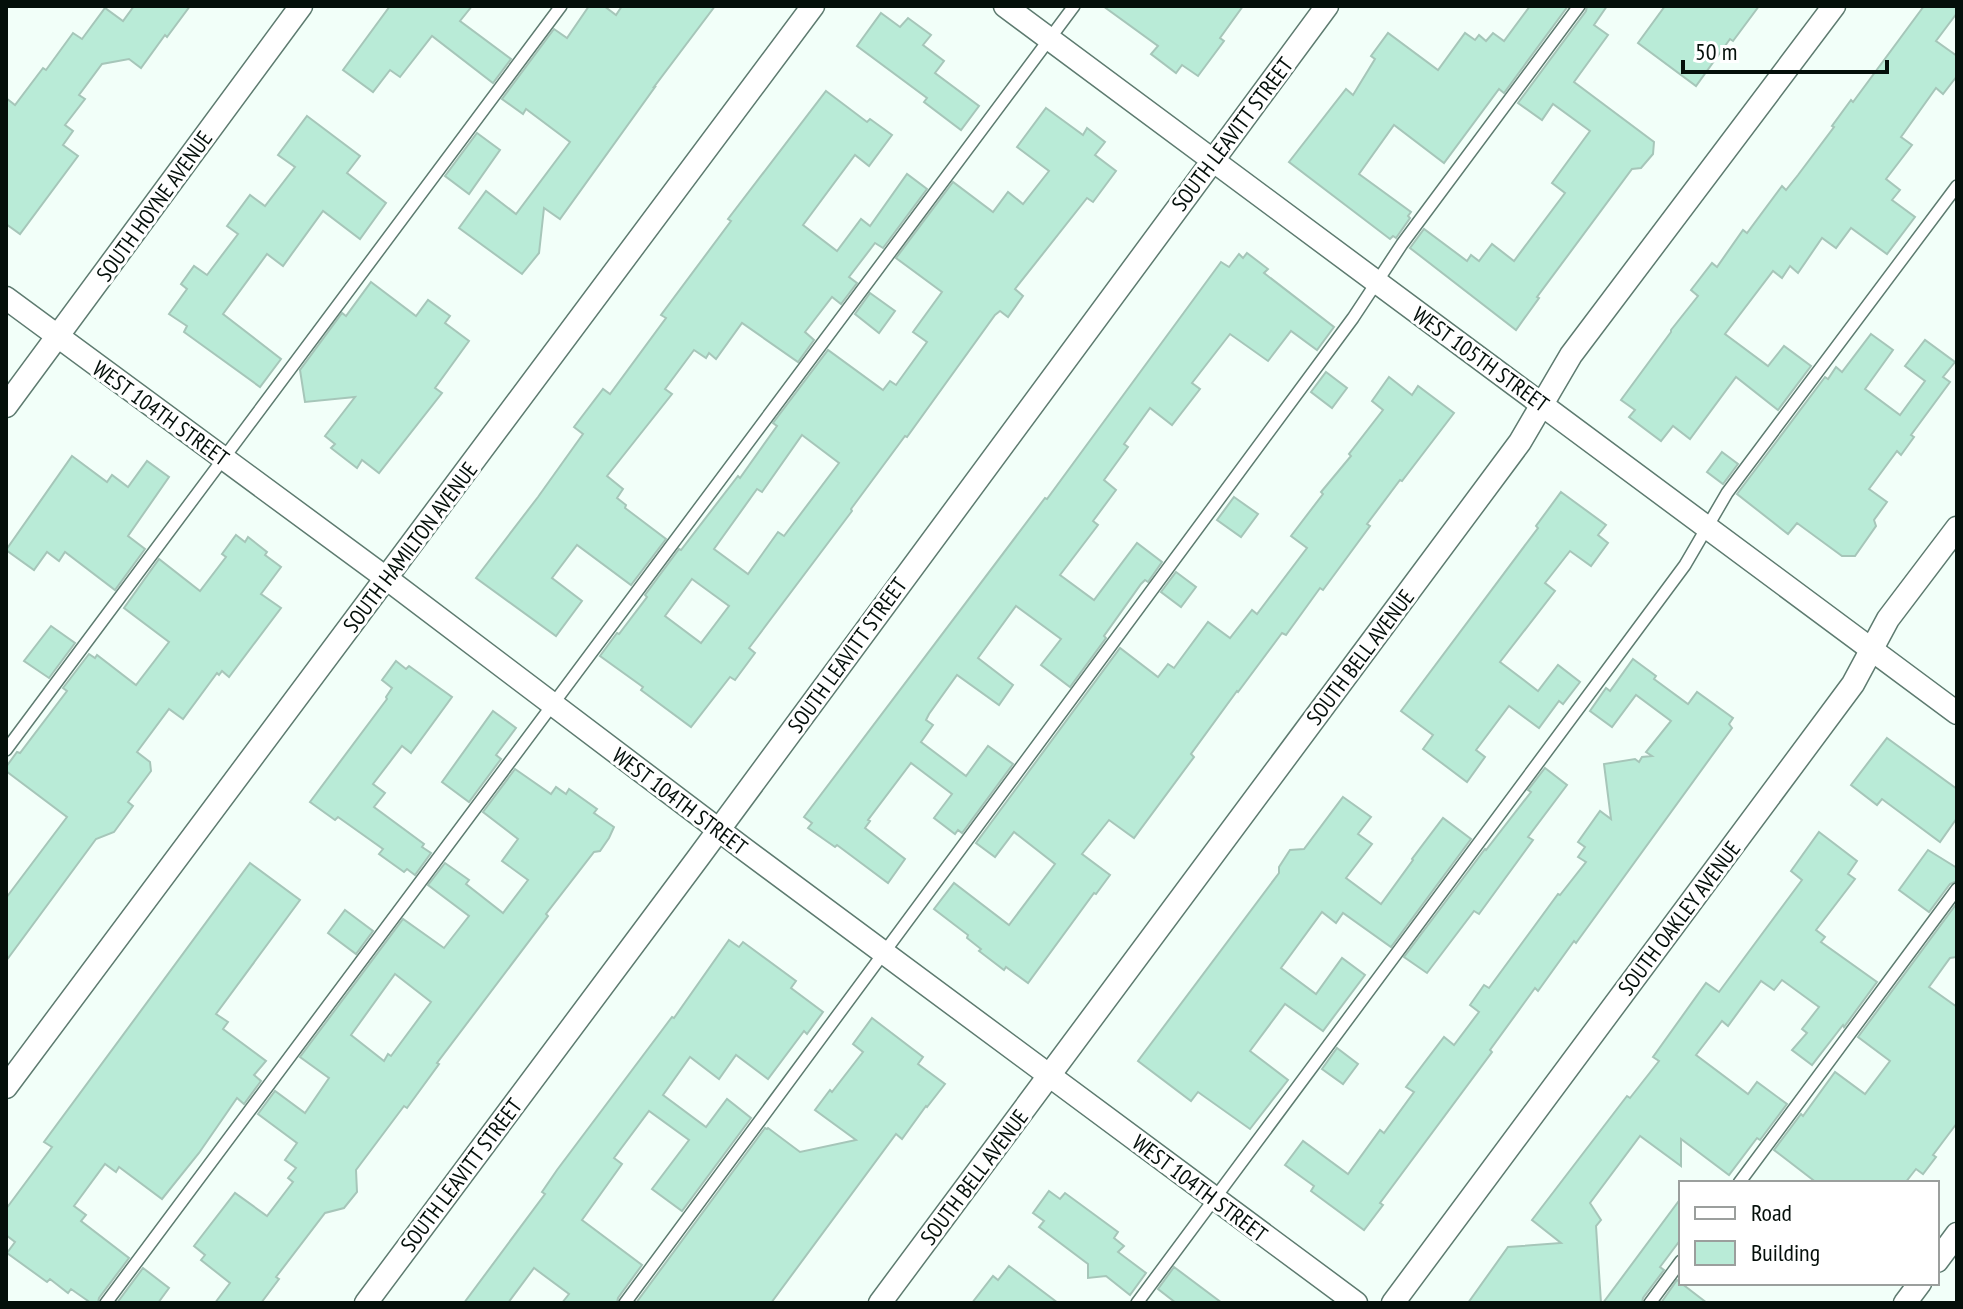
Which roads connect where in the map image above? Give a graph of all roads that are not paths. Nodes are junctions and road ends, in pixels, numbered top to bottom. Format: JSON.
{"nodes":[{"id":1,"x":301,"y":6,"type":"edge"},
{"id":2,"x":561,"y":6,"type":"edge"},
{"id":3,"x":813,"y":6,"type":"edge"},
{"id":4,"x":1005,"y":6,"type":"edge"},
{"id":5,"x":1074,"y":6,"type":"edge"},
{"id":6,"x":1327,"y":6,"type":"edge"},
{"id":7,"x":1579,"y":6,"type":"edge"},
{"id":8,"x":1834,"y":6,"type":"edge"},
{"id":9,"x":1049,"y":39,"type":"junction"},
{"id":10,"x":1212,"y":161,"type":"junction"},
{"id":11,"x":1957,"y":186,"type":"edge"},
{"id":12,"x":1377,"y":282,"type":"junction"},
{"id":13,"x":6,"y":298,"type":"edge"},
{"id":14,"x":58,"y":336,"type":"junction"},
{"id":15,"x":1542,"y":403,"type":"junction"},
{"id":16,"x":6,"y":406,"type":"edge"},
{"id":17,"x":223,"y":459,"type":"junction"},
{"id":18,"x":1707,"y":527,"type":"junction"},
{"id":19,"x":1957,"y":528,"type":"edge"},
{"id":20,"x":386,"y":578,"type":"junction"},
{"id":21,"x":1871,"y":649,"type":"junction"},
{"id":22,"x":552,"y":704,"type":"junction"},
{"id":23,"x":1957,"y":713,"type":"edge"},
{"id":24,"x":6,"y":750,"type":"edge"},
{"id":25,"x":718,"y":830,"type":"junction"},
{"id":26,"x":1957,"y":889,"type":"edge"},
{"id":27,"x":884,"y":953,"type":"junction"},
{"id":28,"x":1049,"y":1076,"type":"junction"},
{"id":29,"x":6,"y":1087,"type":"edge"},
{"id":30,"x":1740,"y":1181,"type":"edge"},
{"id":31,"x":1214,"y":1199,"type":"junction"},
{"id":32,"x":1957,"y":1234,"type":"edge"},
{"id":33,"x":1939,"y":1258,"type":"edge"},
{"id":34,"x":1679,"y":1264,"type":"edge"},
{"id":35,"x":1918,"y":1285,"type":"edge"},
{"id":36,"x":106,"y":1303,"type":"edge"},
{"id":37,"x":366,"y":1303,"type":"edge"},
{"id":38,"x":625,"y":1303,"type":"edge"},
{"id":39,"x":880,"y":1303,"type":"edge"},
{"id":40,"x":1137,"y":1303,"type":"edge"},
{"id":41,"x":1356,"y":1303,"type":"edge"},
{"id":42,"x":1393,"y":1303,"type":"edge"},
{"id":43,"x":1650,"y":1303,"type":"edge"},
{"id":44,"x":1905,"y":1303,"type":"edge"}],
"edges":[{"from":1,"to":14,"type":"street","name":"SOUTH HOYNE AVENUE"},
{"from":2,"to":17,"type":"lane"},
{"from":3,"to":20,"type":"street","name":"SOUTH HAMILTON AVENUE"},
{"from":4,"to":9,"type":"street","name":"WEST 105TH STREET"},
{"from":5,"to":9,"type":"lane"},
{"from":6,"to":10,"type":"street","name":"SOUTH LEAVITT STREET"},
{"from":7,"to":12,"type":"lane"},
{"from":8,"to":15,"type":"street","name":"SOUTH BELL AVENUE"},
{"from":9,"to":10,"type":"street","name":"WEST 105TH STREET"},
{"from":9,"to":22,"type":"lane"},
{"from":10,"to":12,"type":"street","name":"WEST 105TH STREET"},
{"from":10,"to":25,"type":"street","name":"SOUTH LEAVITT STREET"},
{"from":11,"to":18,"type":"lane"},
{"from":12,"to":15,"type":"street","name":"WEST 105TH STREET"},
{"from":12,"to":27,"type":"lane"},
{"from":13,"to":14,"type":"street","name":"WEST 104TH STREET"},
{"from":14,"to":16,"type":"street","name":"SOUTH HOYNE AVENUE"},
{"from":14,"to":17,"type":"street","name":"WEST 104TH STREET"},
{"from":15,"to":18,"type":"street","name":"WEST 105TH STREET"},
{"from":15,"to":28,"type":"street","name":"SOUTH BELL AVENUE"},
{"from":17,"to":20,"type":"street","name":"WEST 104TH STREET"},
{"from":17,"to":24,"type":"lane"},
{"from":18,"to":21,"type":"street","name":"WEST 105TH STREET"},
{"from":18,"to":31,"type":"lane"},
{"from":19,"to":21,"type":"street","name":"SOUTH OAKLEY AVENUE"},
{"from":20,"to":22,"type":"street","name":"WEST 104TH STREET"},
{"from":20,"to":29,"type":"street","name":"SOUTH HAMILTON AVENUE"},
{"from":21,"to":23,"type":"street","name":"WEST 105TH STREET"},
{"from":21,"to":42,"type":"street","name":"SOUTH OAKLEY AVENUE"},
{"from":22,"to":25,"type":"street","name":"WEST 104TH STREET"},
{"from":22,"to":36,"type":"lane"},
{"from":25,"to":27,"type":"street","name":"WEST 104TH STREET"},
{"from":25,"to":37,"type":"street","name":"SOUTH LEAVITT STREET"},
{"from":26,"to":30,"type":"lane"},
{"from":27,"to":28,"type":"street","name":"WEST 104TH STREET"},
{"from":27,"to":38,"type":"lane"},
{"from":28,"to":31,"type":"street","name":"WEST 104TH STREET"},
{"from":28,"to":39,"type":"street","name":"SOUTH BELL AVENUE"},
{"from":31,"to":40,"type":"lane"},
{"from":31,"to":41,"type":"street","name":"WEST 104TH STREET"},
{"from":32,"to":33,"type":"street"},
{"from":34,"to":43,"type":"lane"},
{"from":35,"to":44,"type":"street"}]}
